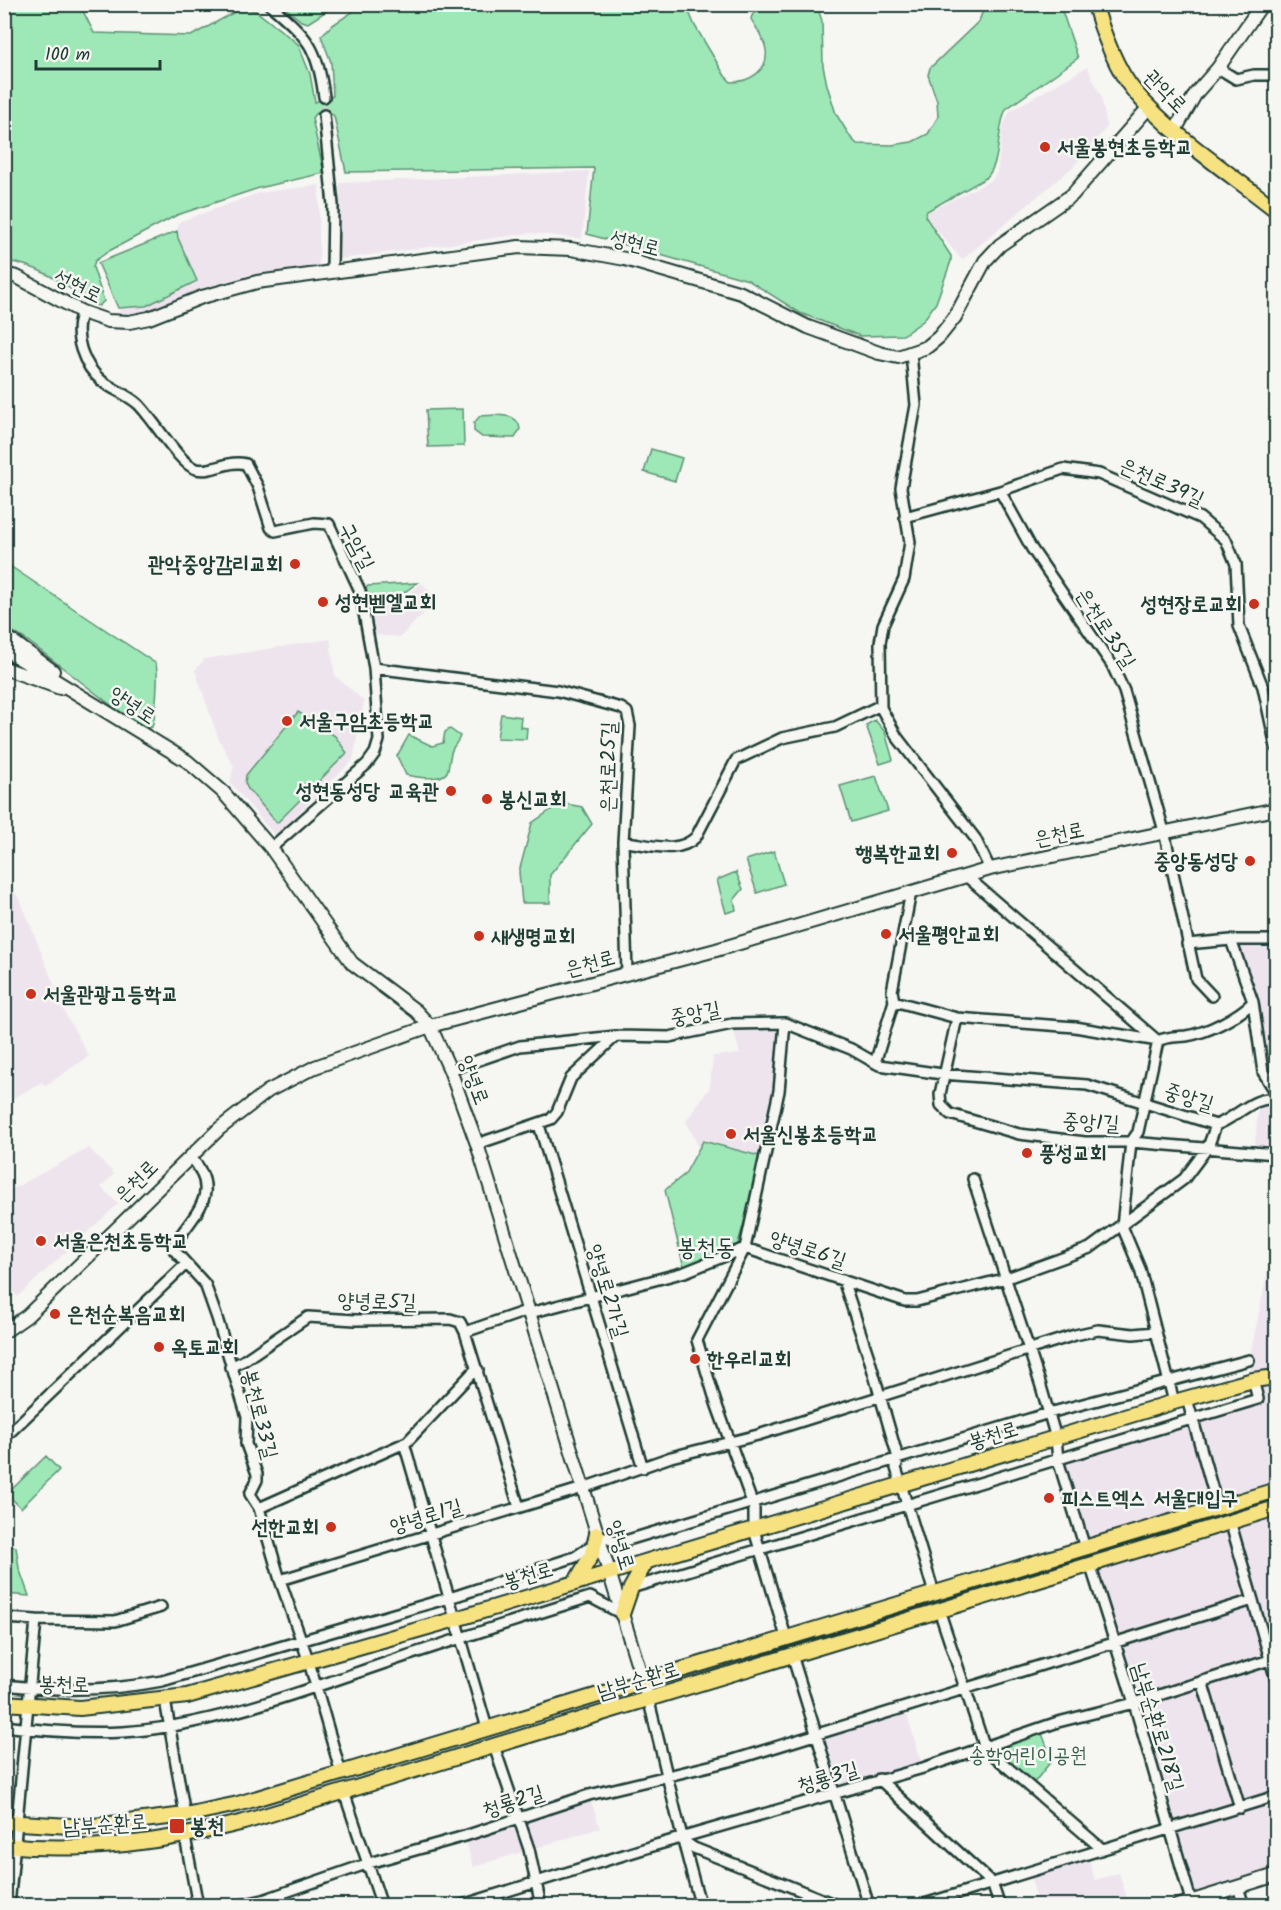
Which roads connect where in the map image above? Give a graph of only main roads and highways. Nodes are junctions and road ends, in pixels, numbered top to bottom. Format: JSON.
{"nodes":[{"id":1,"x":1095,"y":4,"type":"edge"},
{"id":2,"x":1262,"y":4,"type":"edge"},
{"id":3,"x":1149,"y":107,"type":"junction"},
{"id":4,"x":1175,"y":130,"type":"junction"},
{"id":5,"x":1276,"y":210,"type":"edge"},
{"id":6,"x":4,"y":274,"type":"edge"},
{"id":7,"x":4,"y":634,"type":"edge"},
{"id":8,"x":5,"y":650,"type":"edge"},
{"id":9,"x":4,"y":668,"type":"edge"},
{"id":10,"x":84,"y":696,"type":"junction"},
{"id":11,"x":1276,"y":809,"type":"edge"},
{"id":12,"x":430,"y":1026,"type":"junction"},
{"id":13,"x":4,"y":1332,"type":"edge"},
{"id":14,"x":1276,"y":1377,"type":"edge"},
{"id":15,"x":1274,"y":1489,"type":"edge"},
{"id":16,"x":1275,"y":1509,"type":"edge"},
{"id":17,"x":596,"y":1538,"type":"junction"},
{"id":18,"x":646,"y":1562,"type":"junction"},
{"id":19,"x":609,"y":1573,"type":"junction"},
{"id":20,"x":575,"y":1583,"type":"junction"},
{"id":21,"x":622,"y":1614,"type":"junction"},
{"id":22,"x":793,"y":1635,"type":"junction"},
{"id":23,"x":746,"y":1649,"type":"junction"},
{"id":24,"x":798,"y":1653,"type":"junction"},
{"id":25,"x":751,"y":1668,"type":"junction"},
{"id":26,"x":642,"y":1680,"type":"junction"},
{"id":27,"x":648,"y":1698,"type":"junction"},
{"id":28,"x":4,"y":1703,"type":"edge"},
{"id":29,"x":374,"y":1763,"type":"junction"},
{"id":30,"x":377,"y":1781,"type":"junction"},
{"id":31,"x":11,"y":1834,"type":"edge"},
{"id":32,"x":1276,"y":1875,"type":"edge"},
{"id":33,"x":1177,"y":1905,"type":"edge"}],
"edges":[{"from":1,"to":3,"type":"main road","name":"관악로"},
{"from":2,"to":4,"type":"main road"},
{"from":3,"to":4,"type":"main road","name":"관악로"},
{"from":3,"to":6,"type":"main road","name":"성현로"},
{"from":4,"to":5,"type":"main road","name":"관악로"},
{"from":7,"to":10,"type":"main road"},
{"from":8,"to":10,"type":"main road","name":"양녕로"},
{"from":9,"to":10,"type":"main road"},
{"from":10,"to":12,"type":"main road","name":"양녕로"},
{"from":11,"to":12,"type":"main road","name":"은천로"},
{"from":12,"to":13,"type":"main road","name":"은천로"},
{"from":12,"to":17,"type":"main road","name":"양녕로"},
{"from":14,"to":18,"type":"main road","name":"봉천로"},
{"from":15,"to":22,"type":"main road","name":"남부순환로"},
{"from":16,"to":24,"type":"main road","name":"남부순환로"},
{"from":17,"to":19,"type":"main road","name":"양녕로"},
{"from":17,"to":20,"type":"main road"},
{"from":18,"to":19,"type":"main road","name":"봉천로"},
{"from":18,"to":21,"type":"main road"},
{"from":19,"to":20,"type":"main road","name":"봉천로"},
{"from":19,"to":21,"type":"main road","name":"양녕로"},
{"from":20,"to":28,"type":"main road","name":"봉천로"},
{"from":21,"to":26,"type":"main road","name":"양녕로"},
{"from":22,"to":23,"type":"main road","name":"남부순환로"},
{"from":22,"to":24,"type":"main road"},
{"from":23,"to":25,"type":"main road"},
{"from":23,"to":26,"type":"main road","name":"남부순환로"},
{"from":24,"to":25,"type":"main road","name":"남부순환로"},
{"from":25,"to":27,"type":"main road","name":"남부순환로"},
{"from":26,"to":27,"type":"main road","name":"양녕로"},
{"from":26,"to":29,"type":"main road","name":"남부순환로"},
{"from":27,"to":30,"type":"main road","name":"남부순환로"},
{"from":29,"to":30,"type":"main road"},
{"from":29,"to":31,"type":"main road","name":"남부순환로"},
{"from":30,"to":31,"type":"main road","name":"남부순환로"},
{"from":32,"to":33,"type":"main road"}]}
